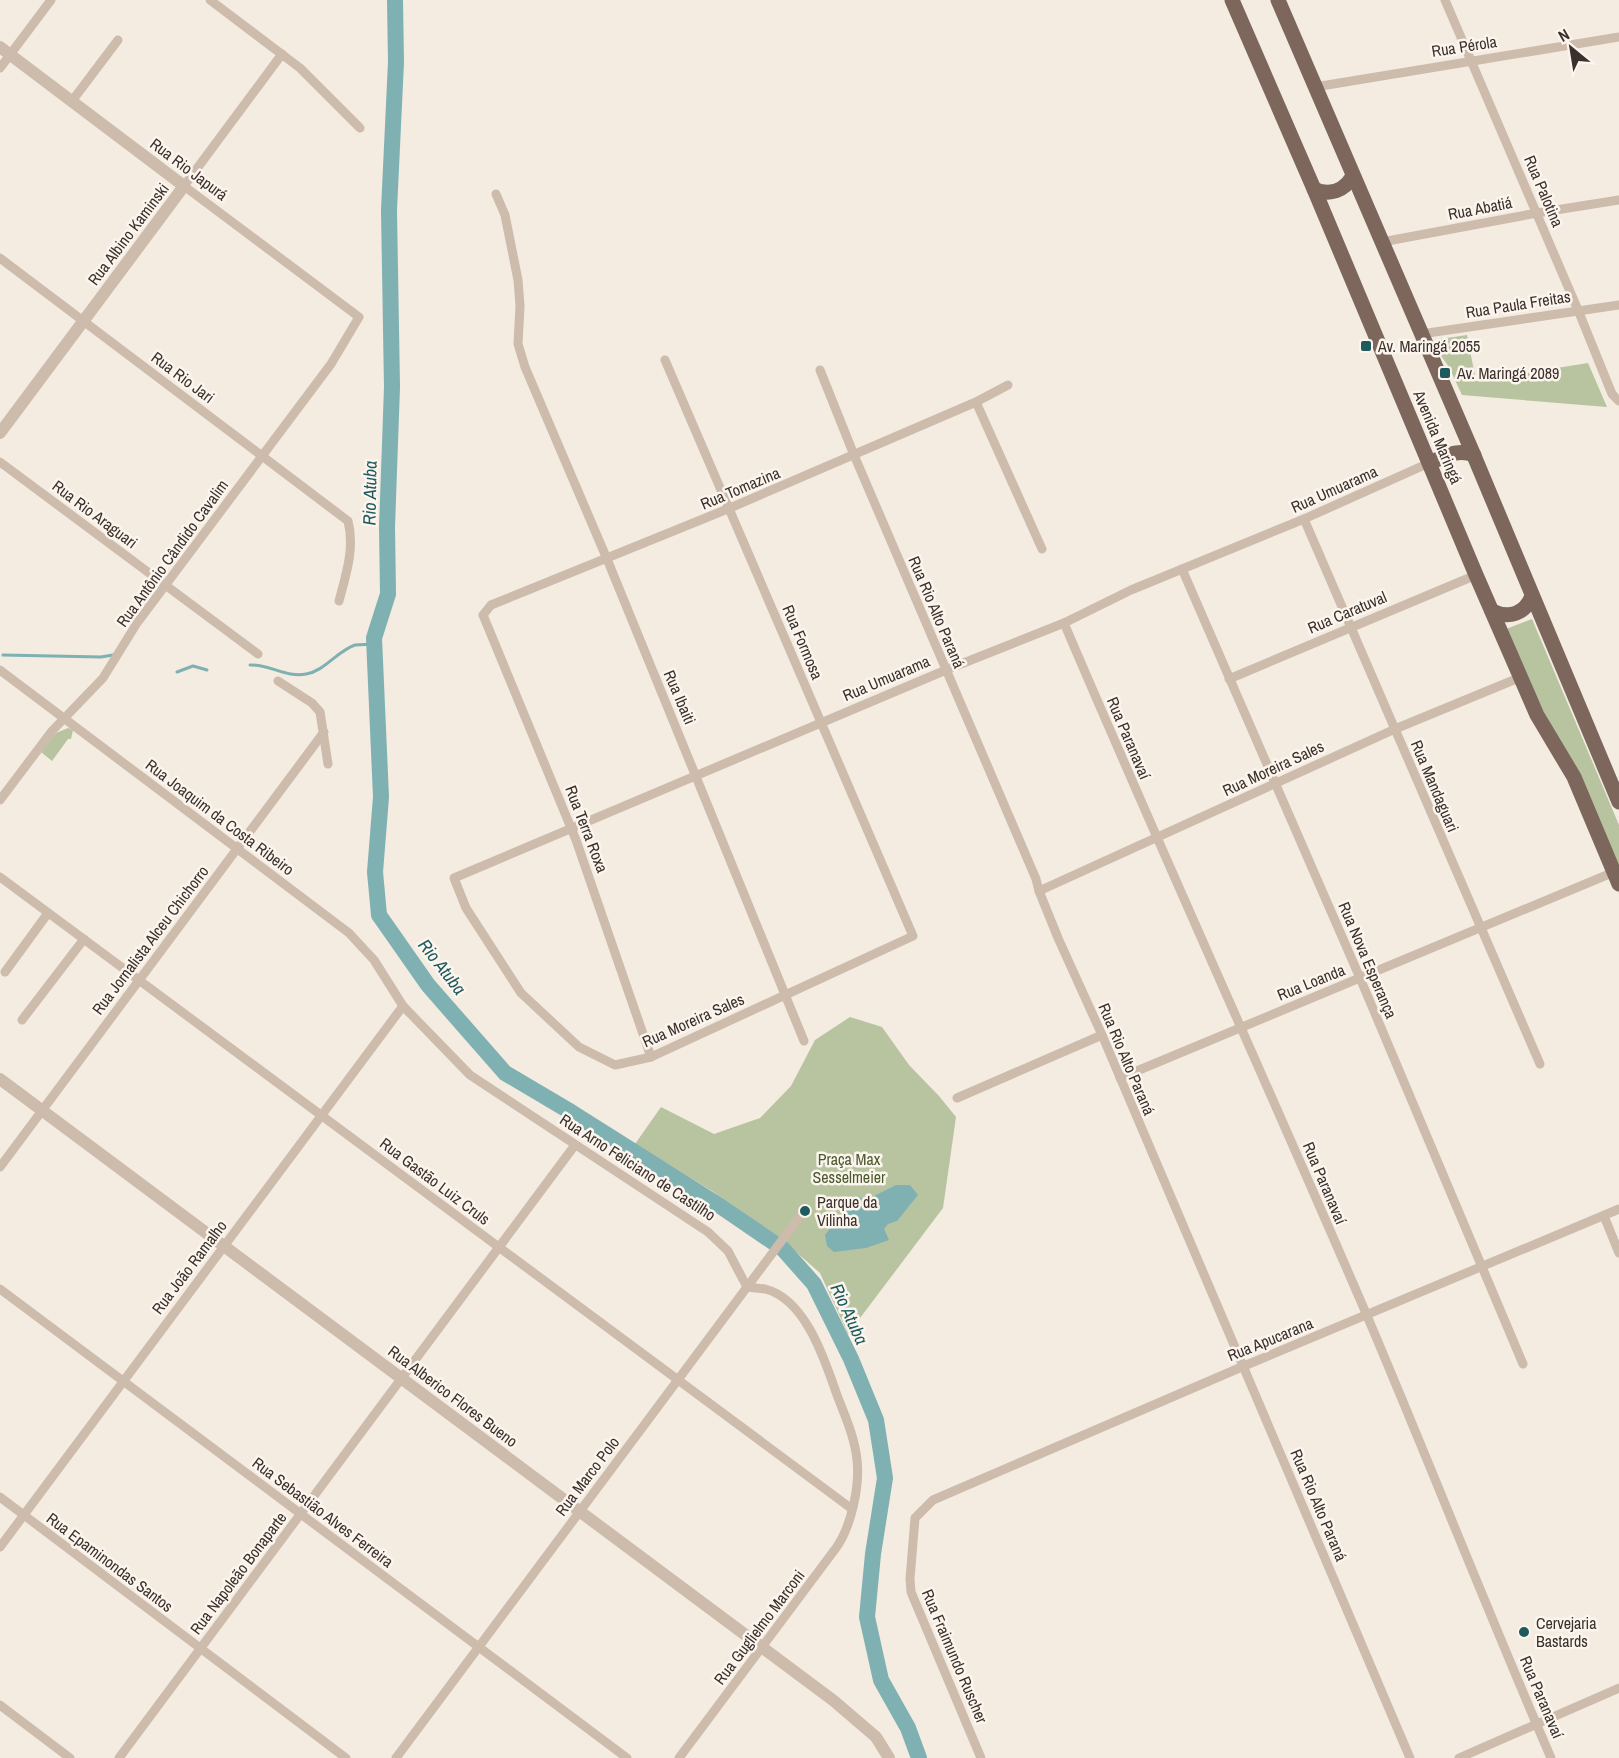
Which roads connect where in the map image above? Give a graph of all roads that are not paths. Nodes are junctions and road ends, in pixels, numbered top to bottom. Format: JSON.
{"nodes":[{"id":1,"x":51,"y":0,"type":"edge"},
{"id":2,"x":210,"y":0,"type":"edge"},
{"id":3,"x":1278,"y":0,"type":"edge"},
{"id":4,"x":1445,"y":0,"type":"edge"},
{"id":5,"x":224,"y":4,"type":"edge"},
{"id":6,"x":1237,"y":4,"type":"edge"},
{"id":7,"x":1618,"y":38,"type":"edge"},
{"id":8,"x":118,"y":40,"type":"dead end"},
{"id":9,"x":5,"y":51,"type":"edge"},
{"id":10,"x":282,"y":54,"type":"junction"},
{"id":11,"x":1472,"y":60,"type":"junction"},
{"id":12,"x":0,"y":68,"type":"edge"},
{"id":13,"x":1315,"y":87,"type":"junction"},
{"id":14,"x":72,"y":101,"type":"junction"},
{"id":15,"x":360,"y":128,"type":"dead end"},
{"id":16,"x":1353,"y":176,"type":"junction"},
{"id":17,"x":184,"y":186,"type":"junction"},
{"id":18,"x":1314,"y":189,"type":"junction"},
{"id":19,"x":496,"y":194,"type":"dead end"},
{"id":20,"x":1619,"y":200,"type":"edge"},
{"id":21,"x":1537,"y":213,"type":"junction"},
{"id":22,"x":1382,"y":242,"type":"junction"},
{"id":23,"x":0,"y":258,"type":"edge"},
{"id":24,"x":1619,"y":305,"type":"edge"},
{"id":25,"x":1578,"y":310,"type":"junction"},
{"id":26,"x":359,"y":317,"type":"joint"},
{"id":27,"x":84,"y":321,"type":"junction"},
{"id":28,"x":1421,"y":334,"type":"junction"},
{"id":29,"x":665,"y":360,"type":"dead end"},
{"id":30,"x":820,"y":370,"type":"dead end"},
{"id":31,"x":1008,"y":385,"type":"dead end"},
{"id":32,"x":1615,"y":398,"type":"edge"},
{"id":33,"x":976,"y":402,"type":"junction"},
{"id":34,"x":0,"y":433,"type":"edge"},
{"id":35,"x":854,"y":455,"type":"junction"},
{"id":36,"x":1474,"y":455,"type":"junction"},
{"id":37,"x":262,"y":456,"type":"junction"},
{"id":38,"x":0,"y":462,"type":"edge"},
{"id":39,"x":1429,"y":463,"type":"junction"},
{"id":40,"x":730,"y":508,"type":"junction"},
{"id":41,"x":1304,"y":519,"type":"junction"},
{"id":42,"x":1042,"y":549,"type":"dead end"},
{"id":43,"x":607,"y":559,"type":"junction"},
{"id":44,"x":1182,"y":569,"type":"junction"},
{"id":45,"x":1476,"y":574,"type":"junction"},
{"id":46,"x":165,"y":585,"type":"junction"},
{"id":47,"x":1532,"y":596,"type":"junction"},
{"id":48,"x":339,"y":601,"type":"dead end"},
{"id":49,"x":1492,"y":611,"type":"junction"},
{"id":50,"x":483,"y":615,"type":"joint"},
{"id":51,"x":1064,"y":623,"type":"junction"},
{"id":52,"x":1350,"y":627,"type":"junction"},
{"id":53,"x":258,"y":654,"type":"dead end"},
{"id":54,"x":0,"y":670,"type":"edge"},
{"id":55,"x":946,"y":670,"type":"junction"},
{"id":56,"x":1521,"y":677,"type":"junction"},
{"id":57,"x":1229,"y":678,"type":"junction"},
{"id":58,"x":278,"y":681,"type":"dead end"},
{"id":59,"x":65,"y":718,"type":"junction"},
{"id":60,"x":820,"y":722,"type":"junction"},
{"id":61,"x":1395,"y":729,"type":"junction"},
{"id":62,"x":324,"y":732,"type":"junction"},
{"id":63,"x":328,"y":764,"type":"dead end"},
{"id":64,"x":697,"y":777,"type":"junction"},
{"id":65,"x":1276,"y":783,"type":"junction"},
{"id":66,"x":0,"y":800,"type":"edge"},
{"id":67,"x":1619,"y":802,"type":"edge"},
{"id":68,"x":572,"y":828,"type":"junction"},
{"id":69,"x":1155,"y":838,"type":"junction"},
{"id":70,"x":237,"y":849,"type":"junction"},
{"id":71,"x":0,"y":877,"type":"edge"},
{"id":72,"x":454,"y":878,"type":"joint"},
{"id":73,"x":1616,"y":878,"type":"edge"},
{"id":74,"x":1039,"y":891,"type":"junction"},
{"id":75,"x":48,"y":913,"type":"junction"},
{"id":76,"x":1480,"y":929,"type":"junction"},
{"id":77,"x":913,"y":936,"type":"joint"},
{"id":78,"x":84,"y":939,"type":"junction"},
{"id":79,"x":5,"y":972,"type":"dead end"},
{"id":80,"x":1360,"y":978,"type":"junction"},
{"id":81,"x":139,"y":980,"type":"junction"},
{"id":82,"x":786,"y":995,"type":"junction"},
{"id":83,"x":403,"y":1006,"type":"junction"},
{"id":84,"x":22,"y":1020,"type":"dead end"},
{"id":85,"x":1241,"y":1026,"type":"junction"},
{"id":86,"x":1102,"y":1035,"type":"junction"},
{"id":87,"x":804,"y":1041,"type":"dead end"},
{"id":88,"x":651,"y":1057,"type":"junction"},
{"id":89,"x":1540,"y":1064,"type":"dead end"},
{"id":90,"x":1120,"y":1078,"type":"junction"},
{"id":91,"x":0,"y":1079,"type":"edge"},
{"id":92,"x":957,"y":1098,"type":"dead end"},
{"id":93,"x":42,"y":1110,"type":"junction"},
{"id":94,"x":321,"y":1116,"type":"junction"},
{"id":95,"x":574,"y":1145,"type":"junction"},
{"id":96,"x":0,"y":1167,"type":"edge"},
{"id":97,"x":1619,"y":1209,"type":"edge"},
{"id":98,"x":803,"y":1212,"type":"dead end"},
{"id":99,"x":1604,"y":1216,"type":"junction"},
{"id":100,"x":224,"y":1246,"type":"junction"},
{"id":101,"x":499,"y":1247,"type":"junction"},
{"id":102,"x":1619,"y":1253,"type":"edge"},
{"id":103,"x":1482,"y":1267,"type":"junction"},
{"id":104,"x":747,"y":1287,"type":"junction"},
{"id":105,"x":0,"y":1289,"type":"edge"},
{"id":106,"x":1366,"y":1316,"type":"junction"},
{"id":107,"x":1523,"y":1364,"type":"dead end"},
{"id":108,"x":1244,"y":1366,"type":"junction"},
{"id":109,"x":401,"y":1379,"type":"junction"},
{"id":110,"x":678,"y":1380,"type":"junction"},
{"id":111,"x":123,"y":1381,"type":"junction"},
{"id":112,"x":0,"y":1497,"type":"edge"},
{"id":113,"x":933,"y":1500,"type":"joint"},
{"id":114,"x":852,"y":1509,"type":"junction"},
{"id":115,"x":579,"y":1512,"type":"junction"},
{"id":116,"x":301,"y":1514,"type":"junction"},
{"id":117,"x":23,"y":1515,"type":"junction"},
{"id":118,"x":0,"y":1546,"type":"edge"},
{"id":119,"x":478,"y":1647,"type":"junction"},
{"id":120,"x":201,"y":1648,"type":"junction"},
{"id":121,"x":762,"y":1648,"type":"junction"},
{"id":122,"x":1619,"y":1688,"type":"edge"},
{"id":123,"x":0,"y":1705,"type":"edge"},
{"id":124,"x":1536,"y":1724,"type":"junction"},
{"id":125,"x":70,"y":1758,"type":"edge"},
{"id":126,"x":119,"y":1758,"type":"edge"},
{"id":127,"x":346,"y":1758,"type":"edge"},
{"id":128,"x":396,"y":1758,"type":"edge"},
{"id":129,"x":627,"y":1758,"type":"edge"},
{"id":130,"x":679,"y":1758,"type":"edge"},
{"id":131,"x":889,"y":1758,"type":"edge"},
{"id":132,"x":981,"y":1758,"type":"edge"},
{"id":133,"x":1410,"y":1758,"type":"edge"},
{"id":134,"x":1459,"y":1758,"type":"edge"},
{"id":135,"x":1551,"y":1758,"type":"edge"}],
"edges":[{"from":1,"to":9,"type":"street"},
{"from":2,"to":5,"type":"street"},
{"from":3,"to":13,"type":"main road","name":"Avenida Maringá"},
{"from":4,"to":11,"type":"street","name":"Rua Palotina"},
{"from":5,"to":10,"type":"street"},
{"from":6,"to":18,"type":"main road","name":"Avenida Maringá"},
{"from":7,"to":11,"type":"street","name":"Rua Pérola"},
{"from":8,"to":14,"type":"street"},
{"from":9,"to":12,"type":"street"},
{"from":9,"to":14,"type":"street","name":"Rua Rio Japurá"},
{"from":10,"to":15,"type":"street"},
{"from":10,"to":17,"type":"street","name":"Rua Albino Kaminski"},
{"from":11,"to":13,"type":"street","name":"Rua Pérola"},
{"from":11,"to":21,"type":"street","name":"Rua Palotina"},
{"from":13,"to":16,"type":"main road","name":"Avenida Maringá"},
{"from":14,"to":17,"type":"street","name":"Rua Rio Japurá"},
{"from":16,"to":18,"type":"main road"},
{"from":16,"to":22,"type":"main road","name":"Avenida Maringá"},
{"from":17,"to":26,"type":"street","name":"Rua Rio Japurá"},
{"from":17,"to":27,"type":"street","name":"Rua Albino Kaminski"},
{"from":18,"to":39,"type":"main road","name":"Avenida Maringá"},
{"from":19,"to":43,"type":"street","name":"Rua Ibaiti"},
{"from":20,"to":21,"type":"street","name":"Rua Abatiá"},
{"from":21,"to":22,"type":"street","name":"Rua Abatiá"},
{"from":21,"to":25,"type":"street","name":"Rua Palotina"},
{"from":22,"to":28,"type":"main road","name":"Avenida Maringá"},
{"from":23,"to":27,"type":"street","name":"Rua Rio Jari"},
{"from":24,"to":25,"type":"street","name":"Rua Paula Freitas"},
{"from":25,"to":28,"type":"street","name":"Rua Paula Freitas"},
{"from":25,"to":32,"type":"street","name":"Rua Palotina"},
{"from":26,"to":37,"type":"street","name":"Rua Antônio Cândido Cavalim"},
{"from":27,"to":34,"type":"street","name":"Rua Albino Kaminski"},
{"from":27,"to":37,"type":"street","name":"Rua Rio Jari"},
{"from":28,"to":36,"type":"main road","name":"Avenida Maringá"},
{"from":29,"to":40,"type":"street","name":"Rua Formosa"},
{"from":30,"to":35,"type":"street","name":"Rua Rio Alto Paraná"},
{"from":31,"to":33,"type":"street","name":"Rua Tomazina"},
{"from":33,"to":35,"type":"street","name":"Rua Tomazina"},
{"from":33,"to":42,"type":"street"},
{"from":35,"to":40,"type":"street","name":"Rua Tomazina"},
{"from":35,"to":55,"type":"street","name":"Rua Rio Alto Paraná"},
{"from":36,"to":39,"type":"main road"},
{"from":36,"to":47,"type":"main road","name":"Avenida Maringá"},
{"from":37,"to":46,"type":"street","name":"Rua Antônio Cândido Cavalim"},
{"from":37,"to":48,"type":"street","name":"Rua Rio Jari"},
{"from":38,"to":46,"type":"street","name":"Rua Rio Araguari"},
{"from":39,"to":41,"type":"street","name":"Rua Umuarama"},
{"from":39,"to":45,"type":"main road","name":"Avenida Maringá"},
{"from":40,"to":43,"type":"street","name":"Rua Tomazina"},
{"from":40,"to":60,"type":"street","name":"Rua Formosa"},
{"from":41,"to":44,"type":"street","name":"Rua Umuarama"},
{"from":41,"to":52,"type":"street","name":"Rua Mandaguari"},
{"from":43,"to":50,"type":"street","name":"Rua Tomazina"},
{"from":43,"to":64,"type":"street","name":"Rua Ibaiti"},
{"from":44,"to":51,"type":"street","name":"Rua Umuarama"},
{"from":44,"to":57,"type":"street","name":"Rua Nova Esperança"},
{"from":45,"to":49,"type":"main road","name":"Avenida Maringá"},
{"from":45,"to":52,"type":"street","name":"Rua Caratuval"},
{"from":46,"to":53,"type":"street","name":"Rua Rio Araguari"},
{"from":46,"to":59,"type":"street","name":"Rua Antônio Cândido Cavalim"},
{"from":47,"to":49,"type":"main road"},
{"from":47,"to":67,"type":"main road","name":"Avenida Maringá"},
{"from":49,"to":56,"type":"main road","name":"Avenida Maringá"},
{"from":50,"to":68,"type":"street","name":"Rua Terra Roxa"},
{"from":51,"to":55,"type":"street","name":"Rua Umuarama"},
{"from":51,"to":69,"type":"street","name":"Rua Paranavaí"},
{"from":52,"to":57,"type":"street","name":"Rua Caratuval"},
{"from":52,"to":61,"type":"street","name":"Rua Mandaguari"},
{"from":54,"to":59,"type":"street","name":"Rua Joaquim da Costa Ribeiro"},
{"from":55,"to":60,"type":"street","name":"Rua Umuarama"},
{"from":55,"to":74,"type":"street","name":"Rua Rio Alto Paraná"},
{"from":56,"to":61,"type":"street","name":"Rua Moreira Sales"},
{"from":56,"to":73,"type":"main road","name":"Avenida Maringá"},
{"from":57,"to":65,"type":"street","name":"Rua Nova Esperança"},
{"from":58,"to":62,"type":"street"},
{"from":59,"to":66,"type":"street","name":"Rua Antônio Cândido Cavalim"},
{"from":59,"to":70,"type":"street","name":"Rua Joaquim da Costa Ribeiro"},
{"from":60,"to":64,"type":"street","name":"Rua Umuarama"},
{"from":60,"to":77,"type":"street","name":"Rua Formosa"},
{"from":61,"to":65,"type":"street","name":"Rua Moreira Sales"},
{"from":61,"to":76,"type":"street","name":"Rua Mandaguari"},
{"from":62,"to":63,"type":"street"},
{"from":62,"to":70,"type":"street","name":"Rua Jornalista Alceu Chichorro"},
{"from":64,"to":68,"type":"street","name":"Rua Umuarama"},
{"from":64,"to":82,"type":"street","name":"Rua Ibaiti"},
{"from":65,"to":69,"type":"street","name":"Rua Moreira Sales"},
{"from":65,"to":80,"type":"street","name":"Rua Nova Esperança"},
{"from":68,"to":72,"type":"street","name":"Rua Umuarama"},
{"from":68,"to":88,"type":"street","name":"Rua Terra Roxa"},
{"from":69,"to":74,"type":"street","name":"Rua Moreira Sales"},
{"from":69,"to":85,"type":"street","name":"Rua Paranavaí"},
{"from":70,"to":81,"type":"street","name":"Rua Jornalista Alceu Chichorro"},
{"from":70,"to":83,"type":"street","name":"Rua Joaquim da Costa Ribeiro"},
{"from":71,"to":75,"type":"street","name":"Rua Gastão Luiz Cruls"},
{"from":72,"to":88,"type":"street","name":"Rua Moreira Sales"},
{"from":73,"to":76,"type":"street","name":"Rua Loanda"},
{"from":74,"to":86,"type":"street","name":"Rua Rio Alto Paraná"},
{"from":75,"to":78,"type":"street","name":"Rua Gastão Luiz Cruls"},
{"from":75,"to":79,"type":"street"},
{"from":76,"to":80,"type":"street","name":"Rua Loanda"},
{"from":76,"to":89,"type":"street","name":"Rua Mandaguari"},
{"from":77,"to":82,"type":"street","name":"Rua Moreira Sales"},
{"from":78,"to":81,"type":"street","name":"Rua Gastão Luiz Cruls"},
{"from":78,"to":84,"type":"street"},
{"from":80,"to":85,"type":"street","name":"Rua Loanda"},
{"from":80,"to":103,"type":"street","name":"Rua Nova Esperança"},
{"from":81,"to":93,"type":"street","name":"Rua Jornalista Alceu Chichorro"},
{"from":81,"to":94,"type":"street","name":"Rua Gastão Luiz Cruls"},
{"from":82,"to":87,"type":"street","name":"Rua Ibaiti"},
{"from":82,"to":88,"type":"street","name":"Rua Moreira Sales"},
{"from":83,"to":94,"type":"street","name":"Rua João Ramalho"},
{"from":83,"to":95,"type":"street","name":"Rua Arno Feliciano de Castilho"},
{"from":85,"to":90,"type":"street","name":"Rua Loanda"},
{"from":85,"to":106,"type":"street","name":"Rua Paranavaí"},
{"from":86,"to":90,"type":"street","name":"Rua Rio Alto Paraná"},
{"from":86,"to":92,"type":"street"},
{"from":90,"to":108,"type":"street","name":"Rua Rio Alto Paraná"},
{"from":91,"to":93,"type":"street","name":"Rua Alberico Flores Bueno"},
{"from":93,"to":96,"type":"street","name":"Rua Jornalista Alceu Chichorro"},
{"from":93,"to":100,"type":"street","name":"Rua Alberico Flores Bueno"},
{"from":94,"to":100,"type":"street","name":"Rua João Ramalho"},
{"from":94,"to":101,"type":"street","name":"Rua Gastão Luiz Cruls"},
{"from":95,"to":101,"type":"street","name":"Rua Napoleão Bonaparte"},
{"from":95,"to":104,"type":"street","name":"Rua Arno Feliciano de Castilho"},
{"from":97,"to":99,"type":"street","name":"Rua Apucarana"},
{"from":98,"to":104,"type":"street","name":"Rua Marco Polo"},
{"from":99,"to":102,"type":"street"},
{"from":99,"to":103,"type":"street","name":"Rua Apucarana"},
{"from":100,"to":109,"type":"street","name":"Rua Alberico Flores Bueno"},
{"from":100,"to":111,"type":"street","name":"Rua João Ramalho"},
{"from":101,"to":109,"type":"street","name":"Rua Napoleão Bonaparte"},
{"from":101,"to":110,"type":"street","name":"Rua Gastão Luiz Cruls"},
{"from":103,"to":106,"type":"street","name":"Rua Apucarana"},
{"from":103,"to":107,"type":"street","name":"Rua Nova Esperança"},
{"from":104,"to":110,"type":"street","name":"Rua Marco Polo"},
{"from":104,"to":114,"type":"street"},
{"from":105,"to":111,"type":"street","name":"Rua Sebastião Alves Ferreira"},
{"from":106,"to":108,"type":"street","name":"Rua Apucarana"},
{"from":106,"to":124,"type":"street","name":"Rua Paranavaí"},
{"from":108,"to":113,"type":"street","name":"Rua Apucarana"},
{"from":108,"to":133,"type":"street","name":"Rua Rio Alto Paraná"},
{"from":109,"to":115,"type":"street","name":"Rua Alberico Flores Bueno"},
{"from":109,"to":116,"type":"street","name":"Rua Napoleão Bonaparte"},
{"from":110,"to":114,"type":"street","name":"Rua Gastão Luiz Cruls"},
{"from":110,"to":115,"type":"street","name":"Rua Marco Polo"},
{"from":111,"to":116,"type":"street","name":"Rua Sebastião Alves Ferreira"},
{"from":111,"to":117,"type":"street","name":"Rua João Ramalho"},
{"from":112,"to":117,"type":"street","name":"Rua Epaminondas Santos"},
{"from":113,"to":132,"type":"street","name":"Rua Fraimundo Ruscher"},
{"from":114,"to":121,"type":"street","name":"Rua Guglielmo Marconi"},
{"from":115,"to":119,"type":"street","name":"Rua Marco Polo"},
{"from":115,"to":121,"type":"street","name":"Rua Alberico Flores Bueno"},
{"from":116,"to":119,"type":"street","name":"Rua Sebastião Alves Ferreira"},
{"from":116,"to":120,"type":"street","name":"Rua Napoleão Bonaparte"},
{"from":117,"to":118,"type":"street","name":"Rua João Ramalho"},
{"from":117,"to":120,"type":"street","name":"Rua Epaminondas Santos"},
{"from":119,"to":128,"type":"street","name":"Rua Marco Polo"},
{"from":119,"to":129,"type":"street","name":"Rua Sebastião Alves Ferreira"},
{"from":120,"to":126,"type":"street","name":"Rua Napoleão Bonaparte"},
{"from":120,"to":127,"type":"street","name":"Rua Epaminondas Santos"},
{"from":121,"to":130,"type":"street","name":"Rua Guglielmo Marconi"},
{"from":121,"to":131,"type":"street","name":"Rua Alberico Flores Bueno"},
{"from":122,"to":124,"type":"street"},
{"from":123,"to":125,"type":"street"},
{"from":124,"to":134,"type":"street"},
{"from":124,"to":135,"type":"street","name":"Rua Paranavaí"}]}
